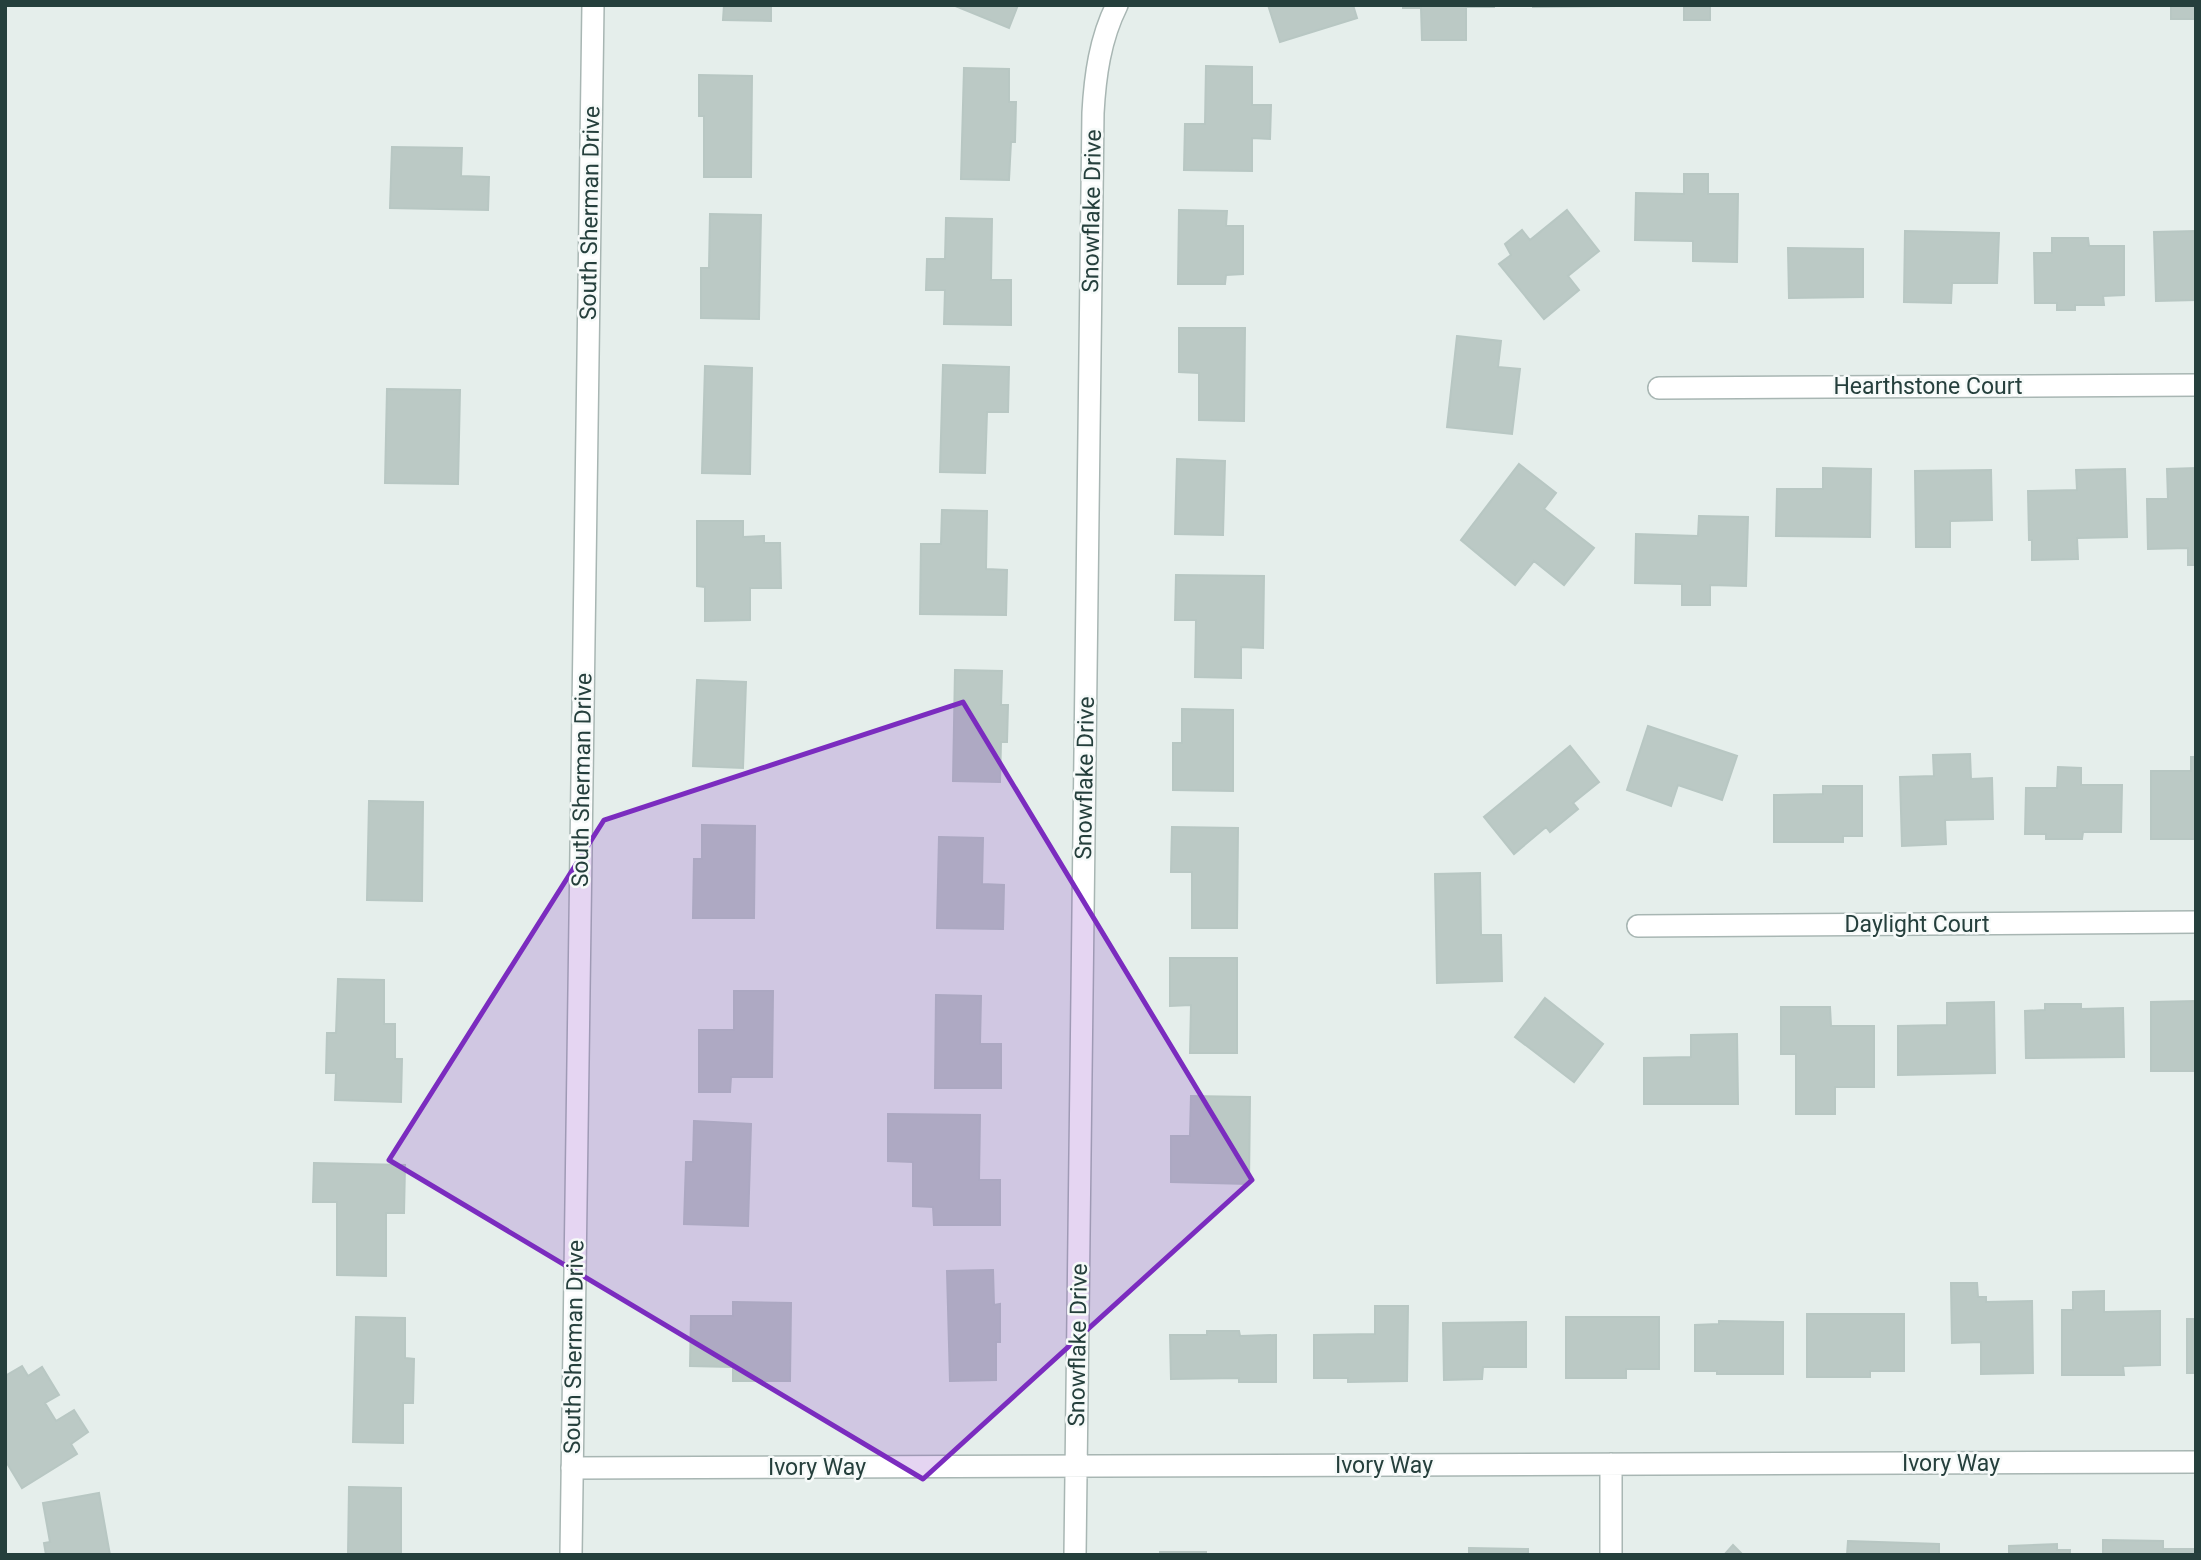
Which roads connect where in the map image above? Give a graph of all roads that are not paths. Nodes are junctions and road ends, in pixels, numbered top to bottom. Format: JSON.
{"nodes":[{"id":1,"x":593,"y":5,"type":"edge"},
{"id":2,"x":1117,"y":5,"type":"edge"},
{"id":3,"x":2196,"y":385,"type":"edge"},
{"id":4,"x":1659,"y":388,"type":"dead end"},
{"id":5,"x":2196,"y":922,"type":"edge"},
{"id":6,"x":1638,"y":926,"type":"dead end"},
{"id":7,"x":2196,"y":1462,"type":"edge"},
{"id":8,"x":1611,"y":1464,"type":"junction"},
{"id":9,"x":1077,"y":1465,"type":"junction"},
{"id":10,"x":572,"y":1468,"type":"junction"},
{"id":11,"x":571,"y":1555,"type":"edge"},
{"id":12,"x":1075,"y":1555,"type":"edge"},
{"id":13,"x":1611,"y":1555,"type":"edge"}],
"edges":[{"from":1,"to":10,"type":"street","name":"South Sherman Drive"},
{"from":2,"to":9,"type":"street","name":"Snowflake Drive"},
{"from":3,"to":4,"type":"street","name":"Hearthstone Court"},
{"from":5,"to":6,"type":"street","name":"Daylight Court"},
{"from":7,"to":8,"type":"street","name":"Ivory Way"},
{"from":8,"to":9,"type":"street","name":"Ivory Way"},
{"from":8,"to":13,"type":"street"},
{"from":9,"to":10,"type":"street","name":"Ivory Way"},
{"from":9,"to":12,"type":"street","name":"Snowflake Drive"},
{"from":10,"to":11,"type":"street","name":"South Sherman Drive"}]}
